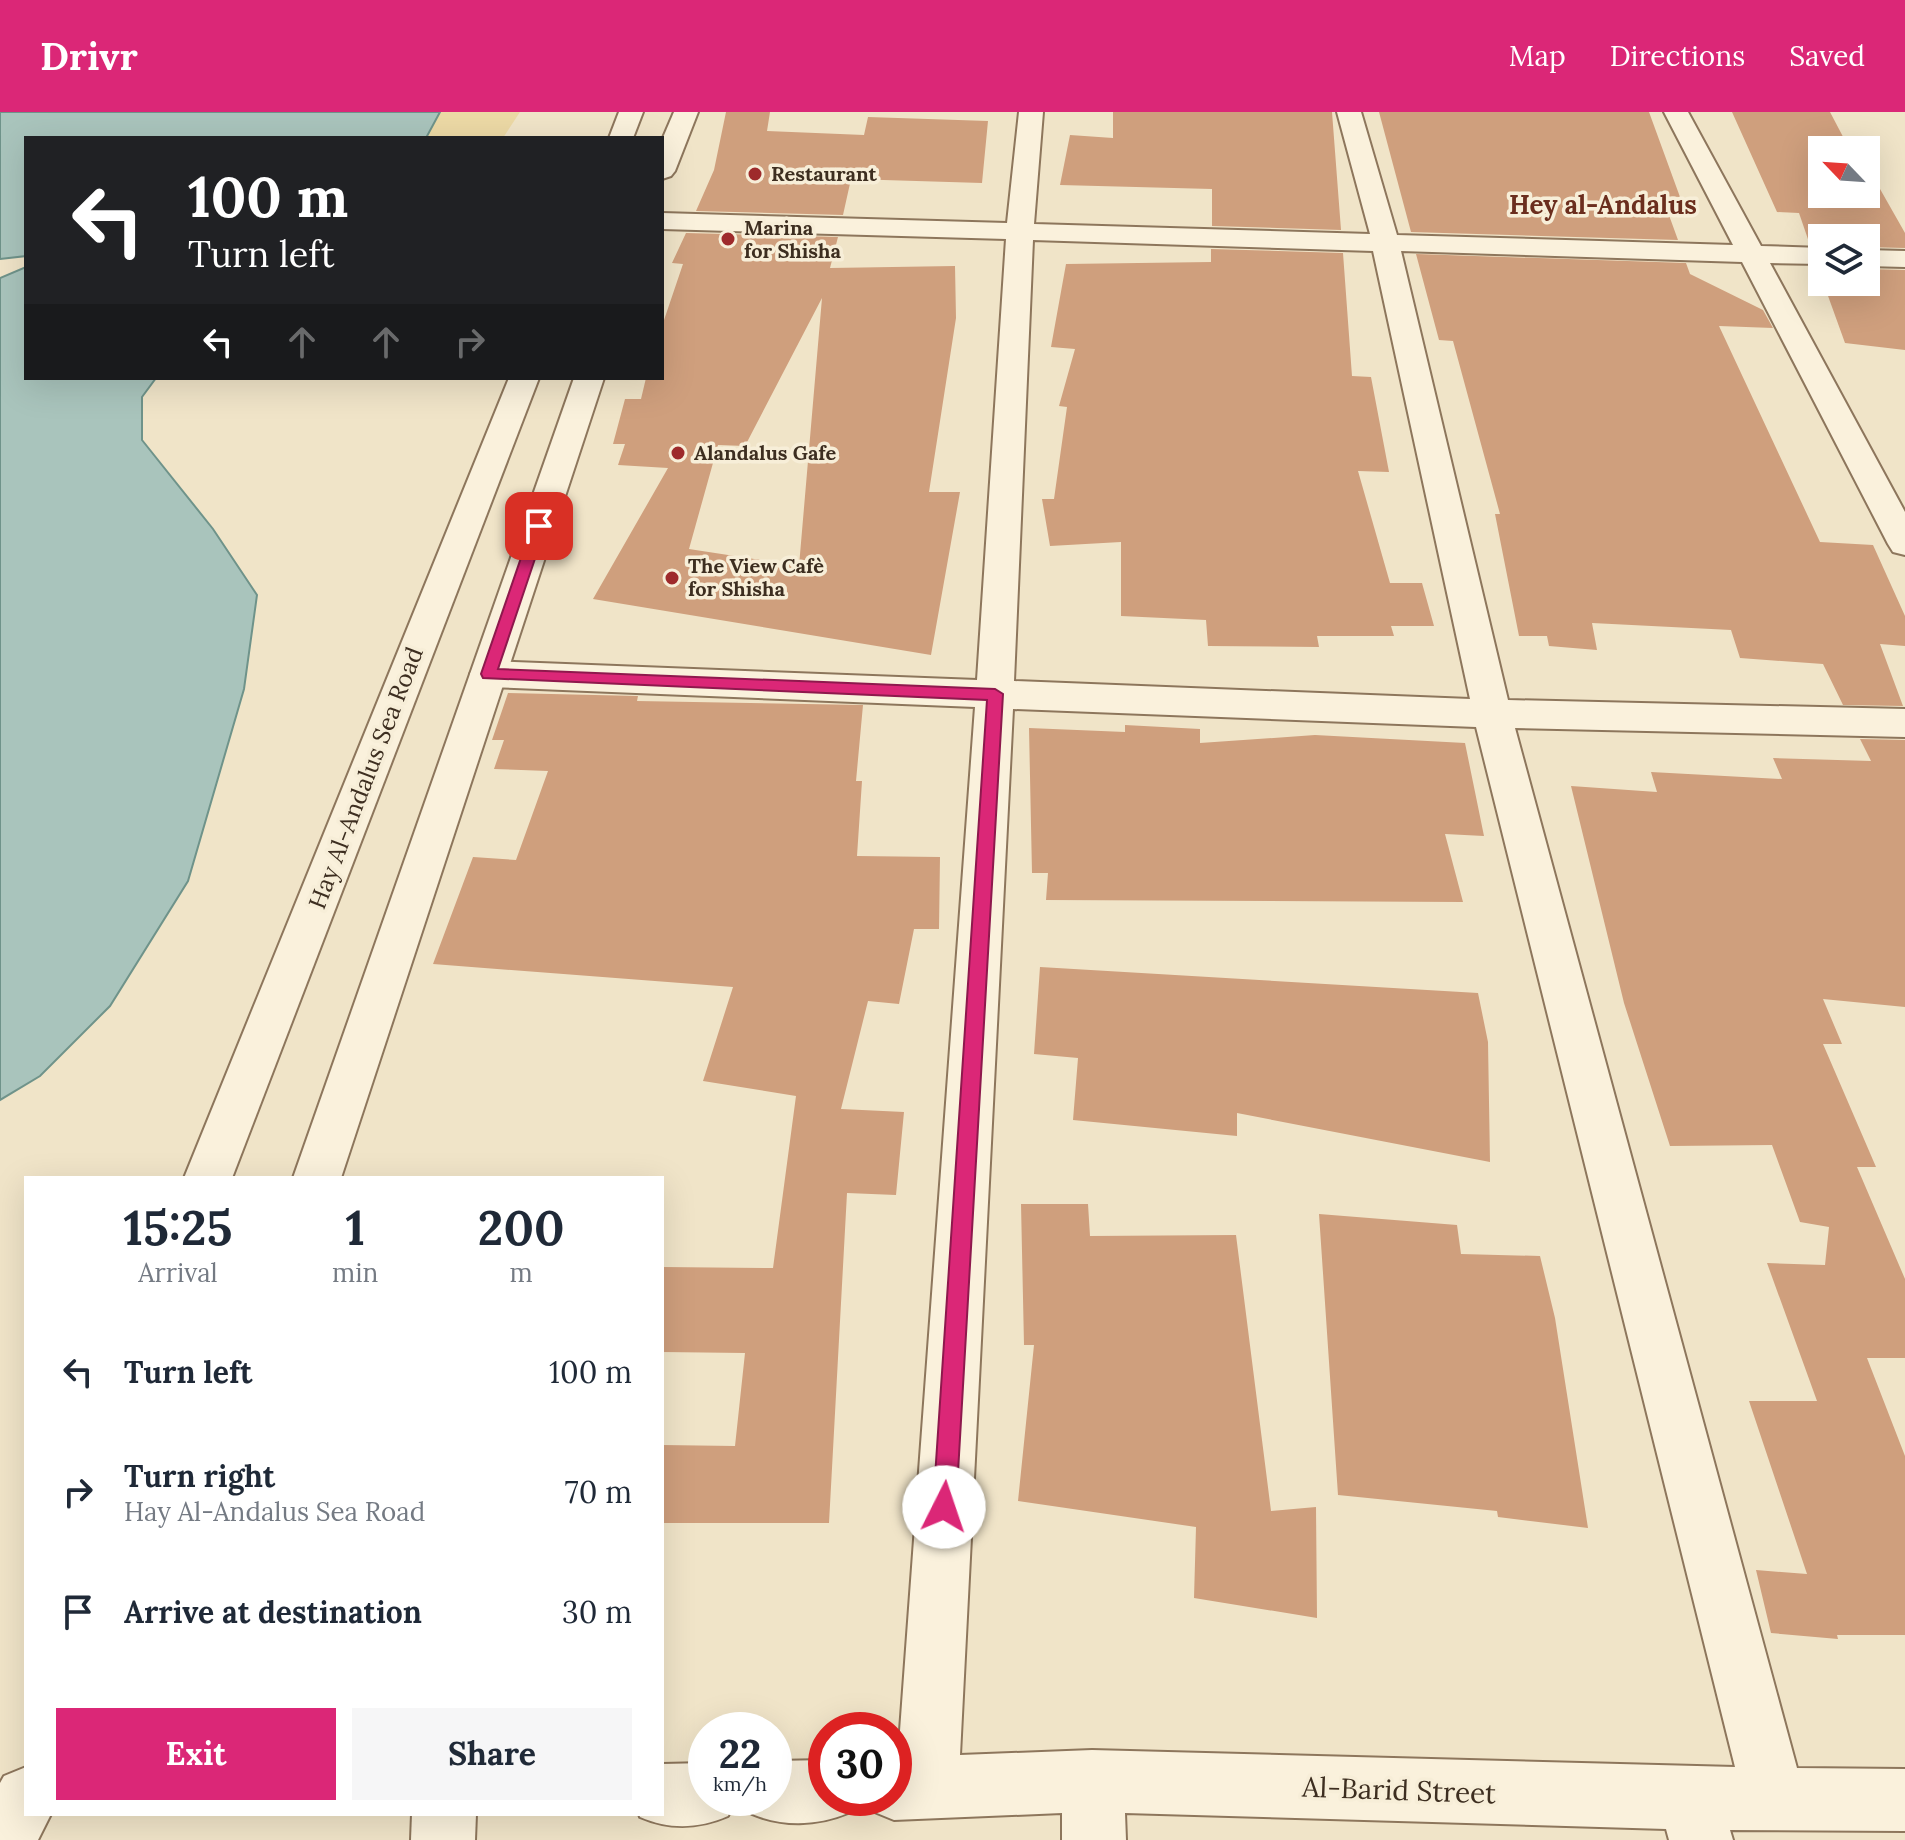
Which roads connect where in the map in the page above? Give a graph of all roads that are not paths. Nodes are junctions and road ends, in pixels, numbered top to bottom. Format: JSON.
{"nodes":[{"id":1,"x":631,"y":112,"type":"edge"},
{"id":2,"x":686,"y":112,"type":"edge"},
{"id":3,"x":1031,"y":112,"type":"edge"},
{"id":4,"x":1349,"y":112,"type":"edge"},
{"id":5,"x":1676,"y":112,"type":"edge"},
{"id":6,"x":622,"y":136,"type":"edge"},
{"id":7,"x":664,"y":166,"type":"edge"},
{"id":8,"x":664,"y":221,"type":"edge"},
{"id":9,"x":1020,"y":231,"type":"junction"},
{"id":10,"x":1385,"y":241,"type":"junction"},
{"id":11,"x":1752,"y":254,"type":"junction"},
{"id":12,"x":1808,"y":256,"type":"edge"},
{"id":13,"x":1880,"y":258,"type":"edge"},
{"id":14,"x":1905,"y":259,"type":"edge"},
{"id":15,"x":523,"y":380,"type":"edge"},
{"id":16,"x":588,"y":380,"type":"edge"},
{"id":17,"x":1905,"y":544,"type":"edge"},
{"id":18,"x":489,"y":674,"type":"junction"},
{"id":19,"x":995,"y":694,"type":"junction"},
{"id":20,"x":1492,"y":714,"type":"junction"},
{"id":21,"x":1905,"y":723,"type":"edge"},
{"id":22,"x":209,"y":1176,"type":"edge"},
{"id":23,"x":318,"y":1176,"type":"edge"},
{"id":24,"x":912,"y":1762,"type":"edge"},
{"id":25,"x":912,"y":1788,"type":"edge"},
{"id":26,"x":688,"y":1794,"type":"edge"},
{"id":27,"x":664,"y":1795,"type":"edge"},
{"id":28,"x":1774,"y":1798,"type":"junction"},
{"id":29,"x":1905,"y":1800,"type":"edge"},
{"id":30,"x":24,"y":1802,"type":"edge"},
{"id":31,"x":1093,"y":1810,"type":"edge"},
{"id":32,"x":444,"y":1816,"type":"edge"},
{"id":33,"x":1695,"y":1819,"type":"edge"},
{"id":34,"x":4,"y":1840,"type":"edge"},
{"id":35,"x":443,"y":1840,"type":"edge"}],
"edges":[{"from":1,"to":6,"type":"street"},
{"from":2,"to":7,"type":"street"},
{"from":3,"to":9,"type":"street"},
{"from":4,"to":10,"type":"street"},
{"from":5,"to":11,"type":"street"},
{"from":8,"to":9,"type":"street"},
{"from":9,"to":10,"type":"street"},
{"from":9,"to":19,"type":"street"},
{"from":10,"to":11,"type":"street"},
{"from":10,"to":20,"type":"street"},
{"from":11,"to":12,"type":"street"},
{"from":11,"to":17,"type":"street"},
{"from":13,"to":14,"type":"street"},
{"from":15,"to":22,"type":"street","name":"Hay Al-Andalus Sea Road"},
{"from":16,"to":18,"type":"street"},
{"from":18,"to":19,"type":"street"},
{"from":18,"to":23,"type":"street"},
{"from":19,"to":20,"type":"street"},
{"from":19,"to":24,"type":"street"},
{"from":20,"to":21,"type":"street"},
{"from":20,"to":28,"type":"street"},
{"from":25,"to":31,"type":"street","name":"Al-Barid Street"},
{"from":26,"to":27,"type":"street"},
{"from":28,"to":29,"type":"street","name":"Al-Barid Street"},
{"from":28,"to":33,"type":"street","name":"Al-Barid Street"},
{"from":30,"to":34,"type":"street"},
{"from":31,"to":33,"type":"street","name":"Al-Barid Street"},
{"from":32,"to":35,"type":"street"}]}
